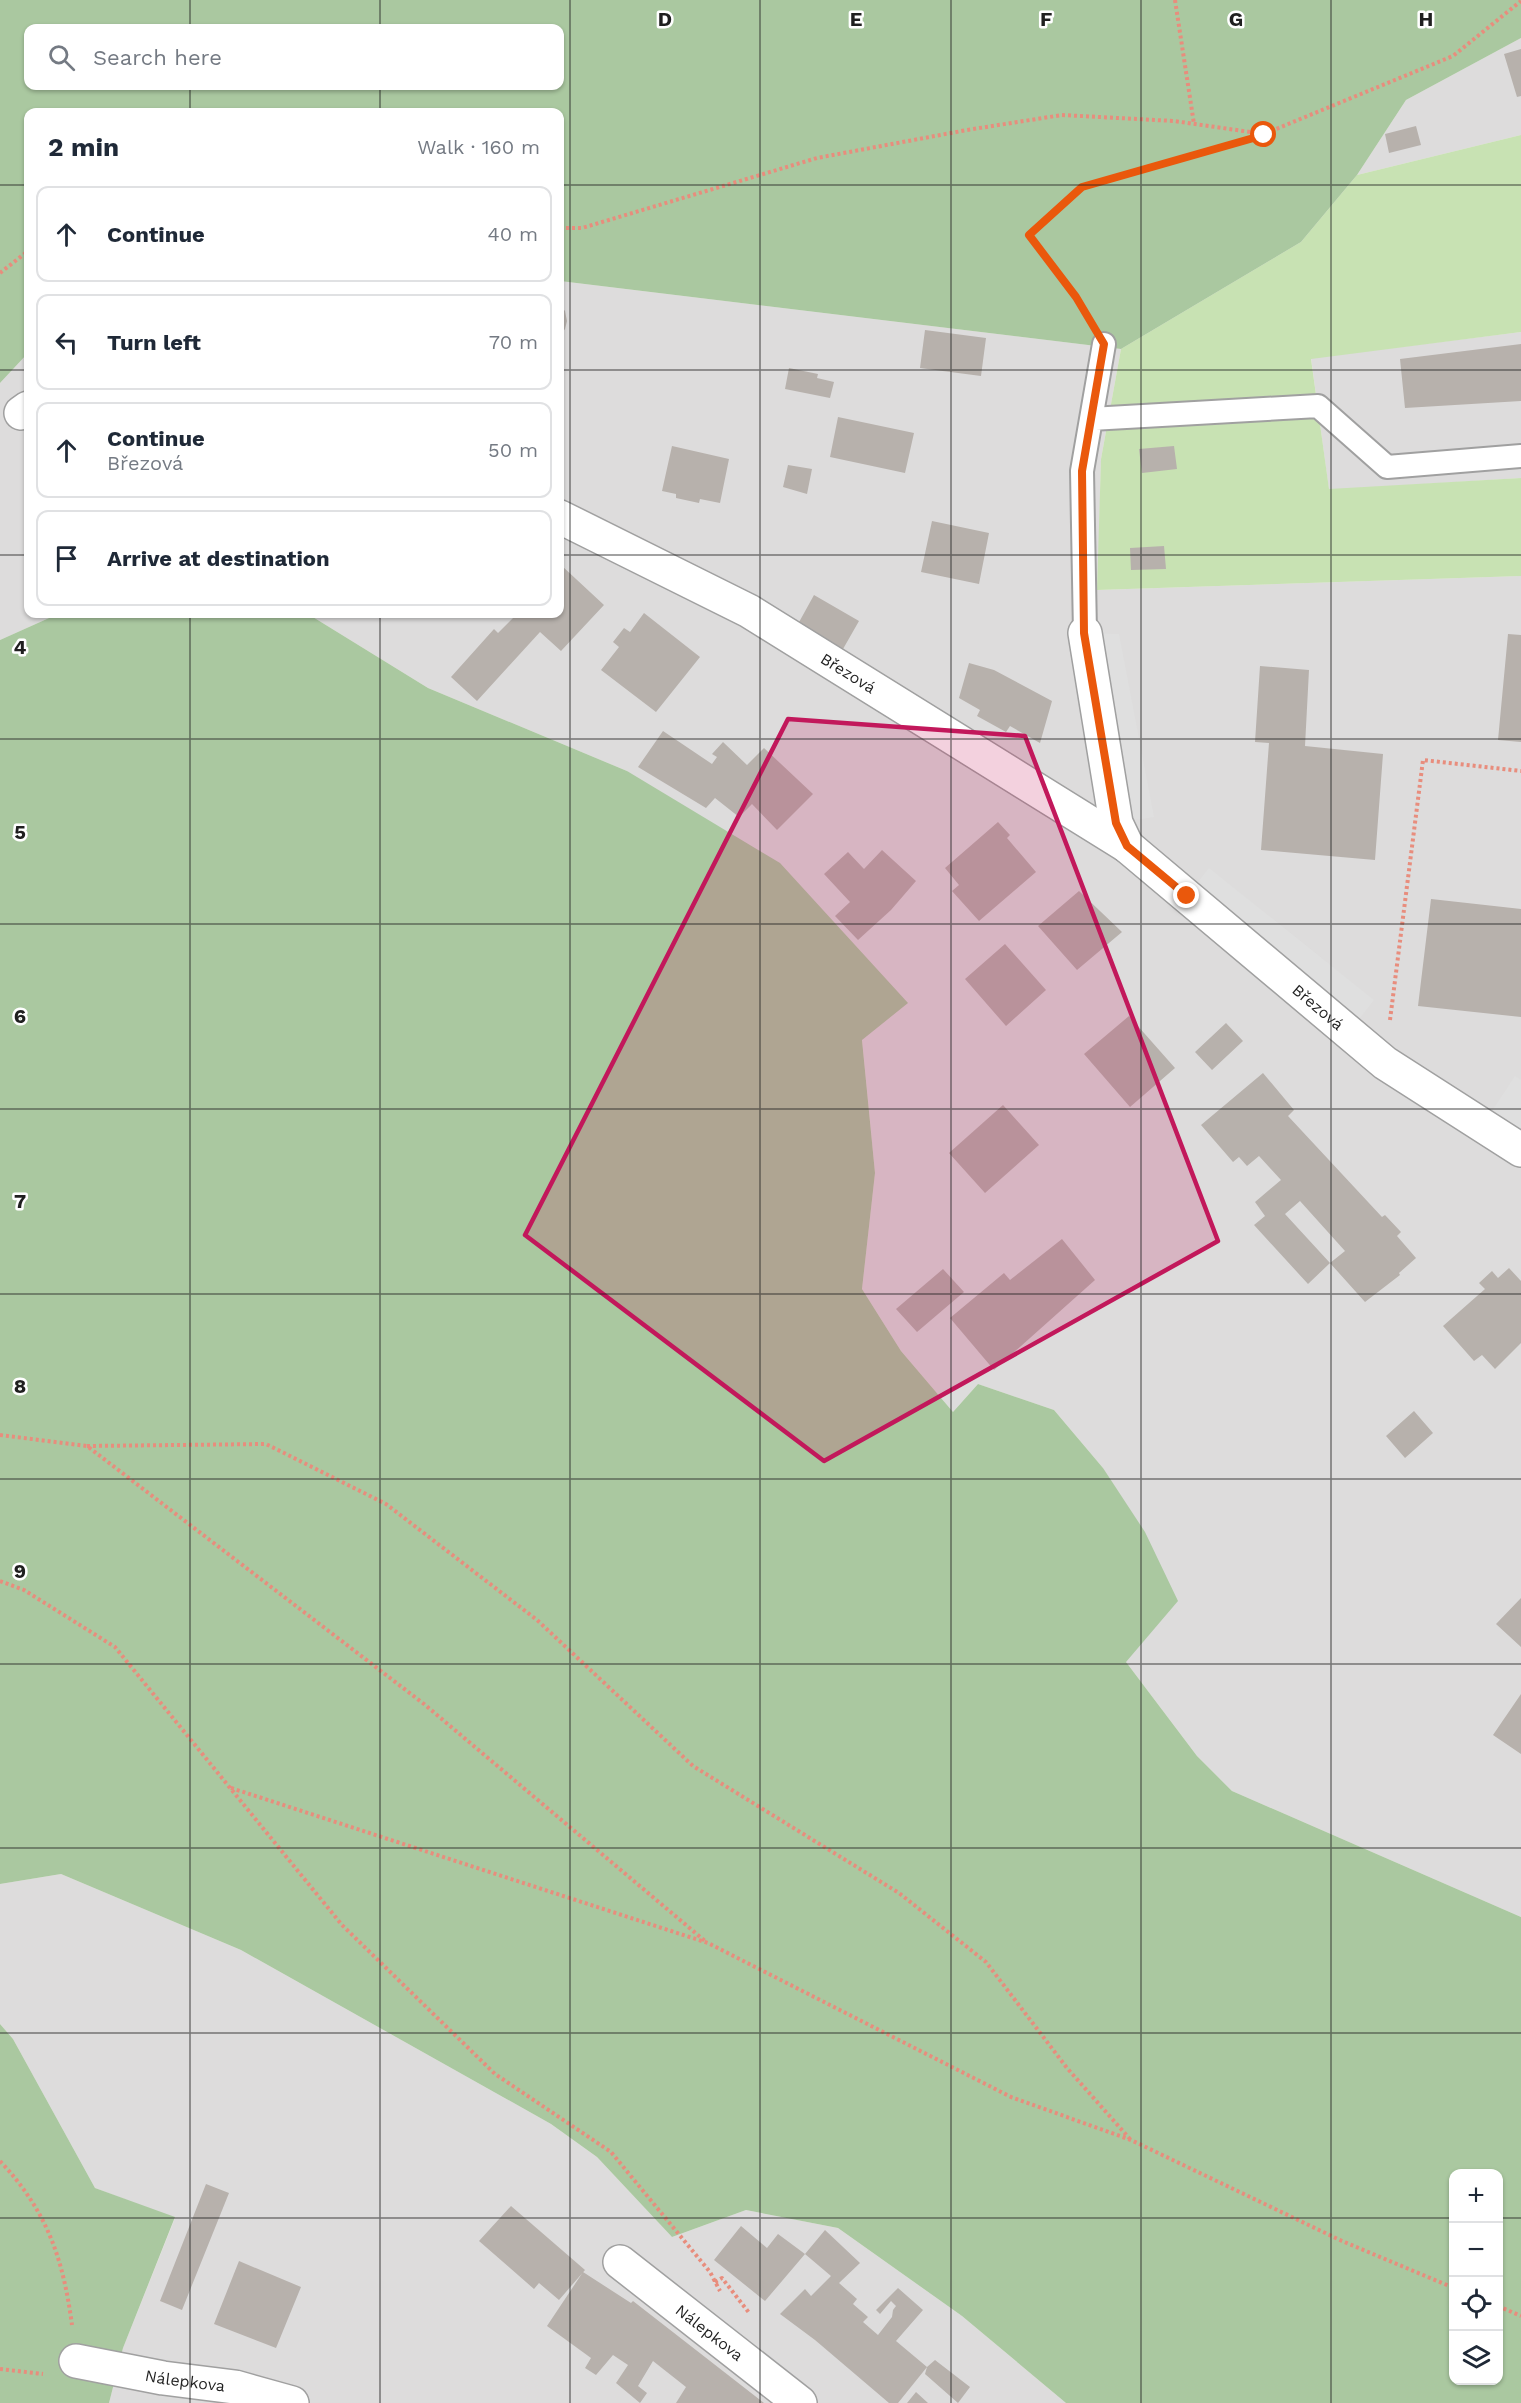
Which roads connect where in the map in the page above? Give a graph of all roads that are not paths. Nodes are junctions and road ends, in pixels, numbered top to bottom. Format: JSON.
{"nodes":[{"id":1,"x":1104,"y":344,"type":"road end"},
{"id":2,"x":1091,"y":419,"type":"junction"},
{"id":3,"x":1521,"y":456,"type":"edge"},
{"id":4,"x":564,"y":519,"type":"edge"},
{"id":5,"x":1084,"y":633,"type":"joint"},
{"id":6,"x":1127,"y":846,"type":"junction"},
{"id":7,"x":1521,"y":1150,"type":"edge"},
{"id":8,"x":620,"y":2262,"type":"dead end"},
{"id":9,"x":76,"y":2361,"type":"road end"},
{"id":10,"x":292,"y":2403,"type":"edge"},
{"id":11,"x":800,"y":2403,"type":"edge"}],
"edges":[{"from":1,"to":2,"type":"lane"},
{"from":2,"to":3,"type":"lane"},
{"from":2,"to":5,"type":"lane"},
{"from":4,"to":6,"type":"street","name":"Březová"},
{"from":5,"to":6,"type":"street","name":"Březová"},
{"from":6,"to":7,"type":"street","name":"Březová"},
{"from":8,"to":11,"type":"street","name":"Nálepkova"},
{"from":9,"to":10,"type":"street","name":"Nálepkova"}]}
